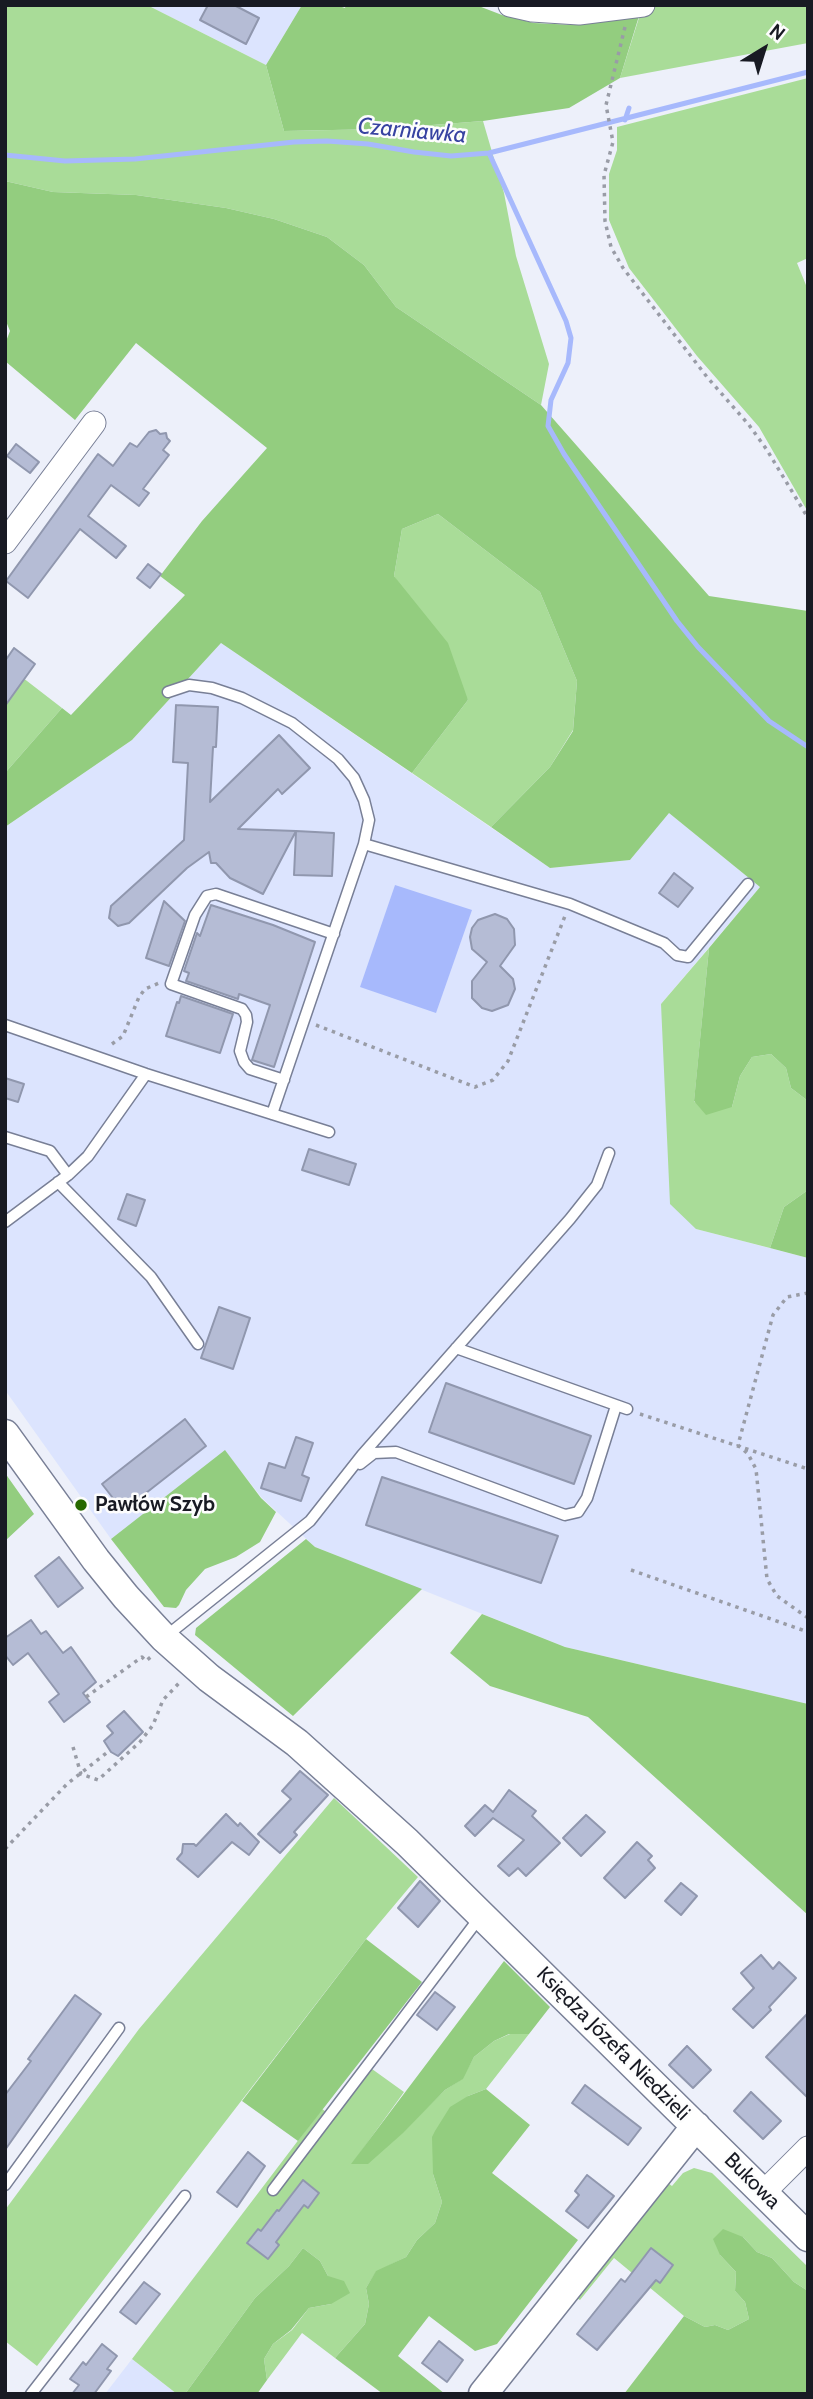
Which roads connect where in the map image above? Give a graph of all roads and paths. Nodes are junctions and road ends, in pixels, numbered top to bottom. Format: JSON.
{"nodes":[{"id":1,"x":510,"y":5,"type":"edge"},
{"id":2,"x":636,"y":6,"type":"edge"},
{"id":3,"x":94,"y":423,"type":"dead end"},
{"id":4,"x":808,"y":518,"type":"edge"},
{"id":5,"x":5,"y":542,"type":"edge"},
{"id":6,"x":168,"y":692,"type":"dead end"},
{"id":7,"x":364,"y":844,"type":"junction"},
{"id":8,"x":748,"y":884,"type":"dead end"},
{"id":9,"x":570,"y":904,"type":"junction"},
{"id":10,"x":334,"y":934,"type":"junction"},
{"id":11,"x":171,"y":984,"type":"junction"},
{"id":12,"x":304,"y":1020,"type":"junction"},
{"id":13,"x":5,"y":1026,"type":"edge"},
{"id":14,"x":112,"y":1044,"type":"dead end"},
{"id":15,"x":146,"y":1074,"type":"junction"},
{"id":16,"x":284,"y":1080,"type":"junction"},
{"id":17,"x":272,"y":1114,"type":"junction"},
{"id":18,"x":329,"y":1132,"type":"dead end"},
{"id":19,"x":5,"y":1137,"type":"edge"},
{"id":20,"x":609,"y":1153,"type":"dead end"},
{"id":21,"x":68,"y":1175,"type":"junction"},
{"id":22,"x":58,"y":1182,"type":"junction"},
{"id":23,"x":5,"y":1222,"type":"edge"},
{"id":24,"x":808,"y":1293,"type":"edge"},
{"id":25,"x":198,"y":1344,"type":"dead end"},
{"id":26,"x":456,"y":1348,"type":"junction"},
{"id":27,"x":622,"y":1407,"type":"junction"},
{"id":28,"x":5,"y":1434,"type":"edge"},
{"id":29,"x":738,"y":1445,"type":"junction"},
{"id":30,"x":808,"y":1469,"type":"edge"},
{"id":31,"x":348,"y":1473,"type":"junction"},
{"id":32,"x":631,"y":1570,"type":"dead end"},
{"id":33,"x":808,"y":1618,"type":"edge"},
{"id":34,"x":808,"y":1632,"type":"edge"},
{"id":35,"x":161,"y":1644,"type":"junction"},
{"id":36,"x":186,"y":1675,"type":"dead end"},
{"id":37,"x":86,"y":1697,"type":"dead end"},
{"id":38,"x":73,"y":1747,"type":"dead end"},
{"id":39,"x":109,"y":1751,"type":"dead end"},
{"id":40,"x":81,"y":1774,"type":"junction"},
{"id":41,"x":5,"y":1849,"type":"edge"},
{"id":42,"x":482,"y":1914,"type":"junction"},
{"id":43,"x":119,"y":2028,"type":"dead end"},
{"id":44,"x":696,"y":2126,"type":"junction"},
{"id":45,"x":808,"y":2147,"type":"edge"},
{"id":46,"x":5,"y":2185,"type":"edge"},
{"id":47,"x":273,"y":2190,"type":"dead end"},
{"id":48,"x":763,"y":2193,"type":"junction"},
{"id":49,"x":185,"y":2196,"type":"dead end"},
{"id":50,"x":808,"y":2237,"type":"edge"},
{"id":51,"x":31,"y":2394,"type":"edge"},
{"id":52,"x":483,"y":2394,"type":"edge"}],
"edges":[{"from":1,"to":2,"type":"street"},
{"from":2,"to":4,"type":"path"},
{"from":3,"to":5,"type":"street"},
{"from":6,"to":7,"type":"lane"},
{"from":7,"to":9,"type":"lane"},
{"from":7,"to":10,"type":"lane"},
{"from":8,"to":9,"type":"lane"},
{"from":9,"to":12,"type":"path"},
{"from":10,"to":11,"type":"lane"},
{"from":10,"to":12,"type":"lane"},
{"from":11,"to":14,"type":"path"},
{"from":11,"to":16,"type":"lane"},
{"from":12,"to":16,"type":"lane"},
{"from":13,"to":15,"type":"lane"},
{"from":15,"to":17,"type":"lane"},
{"from":15,"to":21,"type":"lane"},
{"from":16,"to":17,"type":"lane"},
{"from":17,"to":18,"type":"lane"},
{"from":19,"to":21,"type":"lane"},
{"from":20,"to":26,"type":"lane"},
{"from":21,"to":22,"type":"lane"},
{"from":22,"to":23,"type":"lane"},
{"from":22,"to":25,"type":"lane"},
{"from":24,"to":29,"type":"path"},
{"from":26,"to":27,"type":"lane"},
{"from":26,"to":31,"type":"lane"},
{"from":27,"to":29,"type":"path"},
{"from":27,"to":31,"type":"lane"},
{"from":28,"to":35,"type":"street","name":"Księdza Józefa Niedzieli"},
{"from":29,"to":30,"type":"path"},
{"from":29,"to":33,"type":"path"},
{"from":31,"to":35,"type":"lane"},
{"from":32,"to":34,"type":"path"},
{"from":35,"to":37,"type":"path"},
{"from":35,"to":42,"type":"street","name":"Księdza Józefa Niedzieli"},
{"from":36,"to":40,"type":"path"},
{"from":38,"to":40,"type":"path"},
{"from":39,"to":40,"type":"path"},
{"from":40,"to":41,"type":"path"},
{"from":42,"to":44,"type":"street","name":"Księdza Józefa Niedzieli"},
{"from":42,"to":47,"type":"lane"},
{"from":43,"to":46,"type":"lane"},
{"from":44,"to":48,"type":"street","name":"Bukowa"},
{"from":44,"to":52,"type":"street","name":"Księdza Józefa Niedzieli"},
{"from":45,"to":48,"type":"street"},
{"from":48,"to":50,"type":"street","name":"Bukowa"},
{"from":49,"to":51,"type":"lane"}]}
